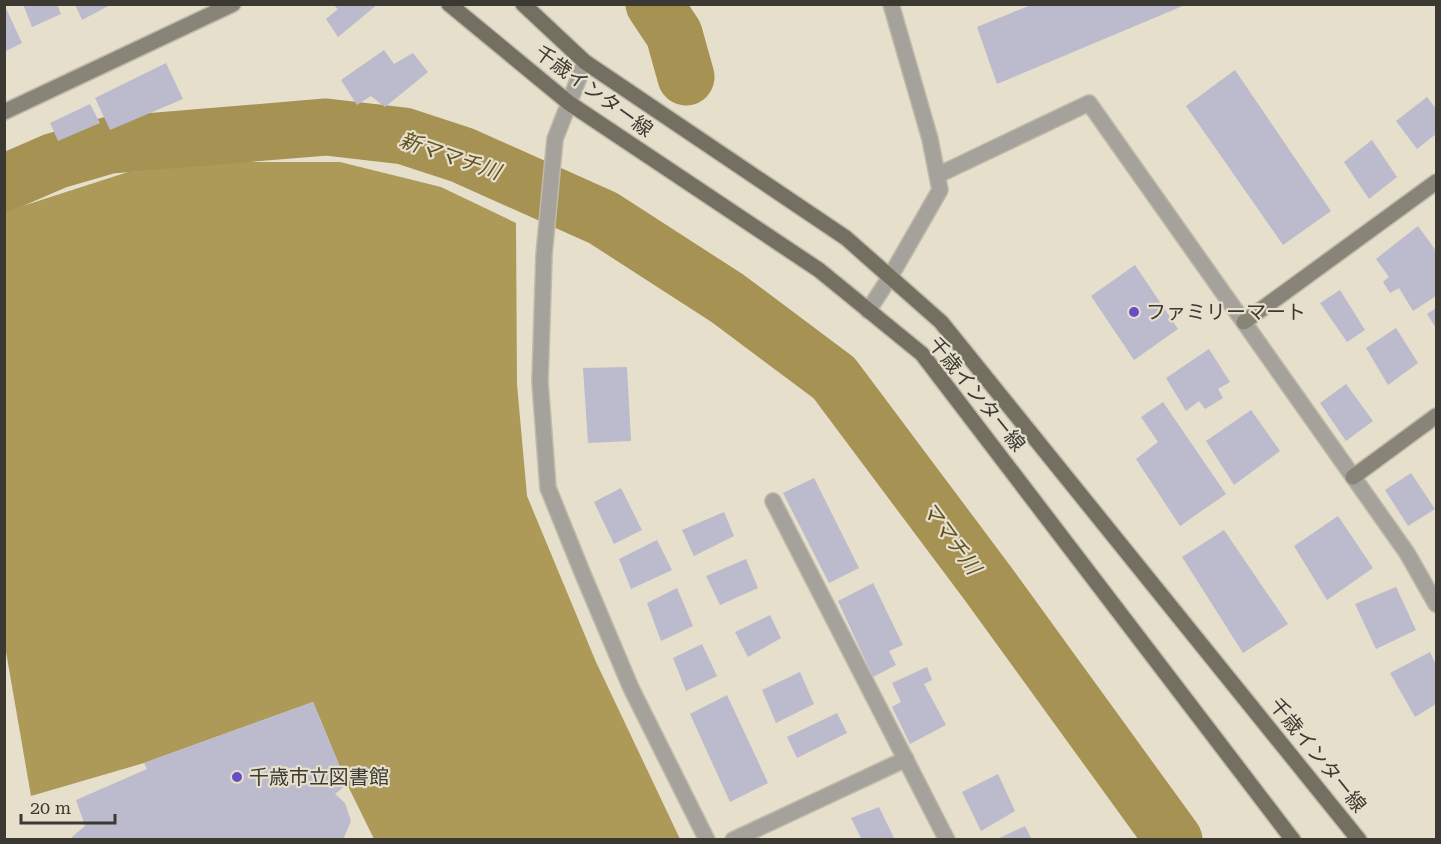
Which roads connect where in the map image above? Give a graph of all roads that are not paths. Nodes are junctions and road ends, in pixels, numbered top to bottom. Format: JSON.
{"nodes":[{"id":1,"x":233,"y":4,"type":"edge"},
{"id":2,"x":449,"y":4,"type":"edge"},
{"id":3,"x":523,"y":4,"type":"edge"},
{"id":4,"x":891,"y":4,"type":"edge"},
{"id":5,"x":585,"y":62,"type":"junction"},
{"id":6,"x":569,"y":104,"type":"junction"},
{"id":7,"x":4,"y":112,"type":"edge"},
{"id":8,"x":938,"y":175,"type":"junction"},
{"id":9,"x":1437,"y":182,"type":"edge"},
{"id":10,"x":890,"y":277,"type":"junction"},
{"id":11,"x":868,"y":311,"type":"junction"},
{"id":12,"x":1244,"y":322,"type":"junction"},
{"id":13,"x":1437,"y":416,"type":"edge"},
{"id":14,"x":1353,"y":477,"type":"junction"},
{"id":15,"x":773,"y":501,"type":"dead end"},
{"id":16,"x":1437,"y":604,"type":"edge"},
{"id":17,"x":906,"y":759,"type":"junction"},
{"id":18,"x":707,"y":840,"type":"edge"},
{"id":19,"x":733,"y":840,"type":"edge"},
{"id":20,"x":947,"y":840,"type":"edge"},
{"id":21,"x":1293,"y":840,"type":"edge"},
{"id":22,"x":1359,"y":840,"type":"edge"}],
"edges":[{"from":1,"to":7,"type":"street"},
{"from":2,"to":6,"type":"main road","name":"千歳インター線"},
{"from":3,"to":5,"type":"main road","name":"千歳インター線"},
{"from":4,"to":8,"type":"street"},
{"from":5,"to":6,"type":"street"},
{"from":5,"to":10,"type":"main road","name":"千歳インター線"},
{"from":6,"to":11,"type":"main road","name":"千歳インター線"},
{"from":6,"to":18,"type":"street"},
{"from":8,"to":10,"type":"street"},
{"from":8,"to":12,"type":"street"},
{"from":9,"to":12,"type":"street"},
{"from":10,"to":11,"type":"street"},
{"from":10,"to":22,"type":"main road","name":"千歳インター線"},
{"from":11,"to":21,"type":"main road","name":"千歳インター線"},
{"from":12,"to":14,"type":"street"},
{"from":13,"to":14,"type":"street"},
{"from":14,"to":16,"type":"street"},
{"from":15,"to":17,"type":"street"},
{"from":17,"to":19,"type":"street"},
{"from":17,"to":20,"type":"street"}]}
